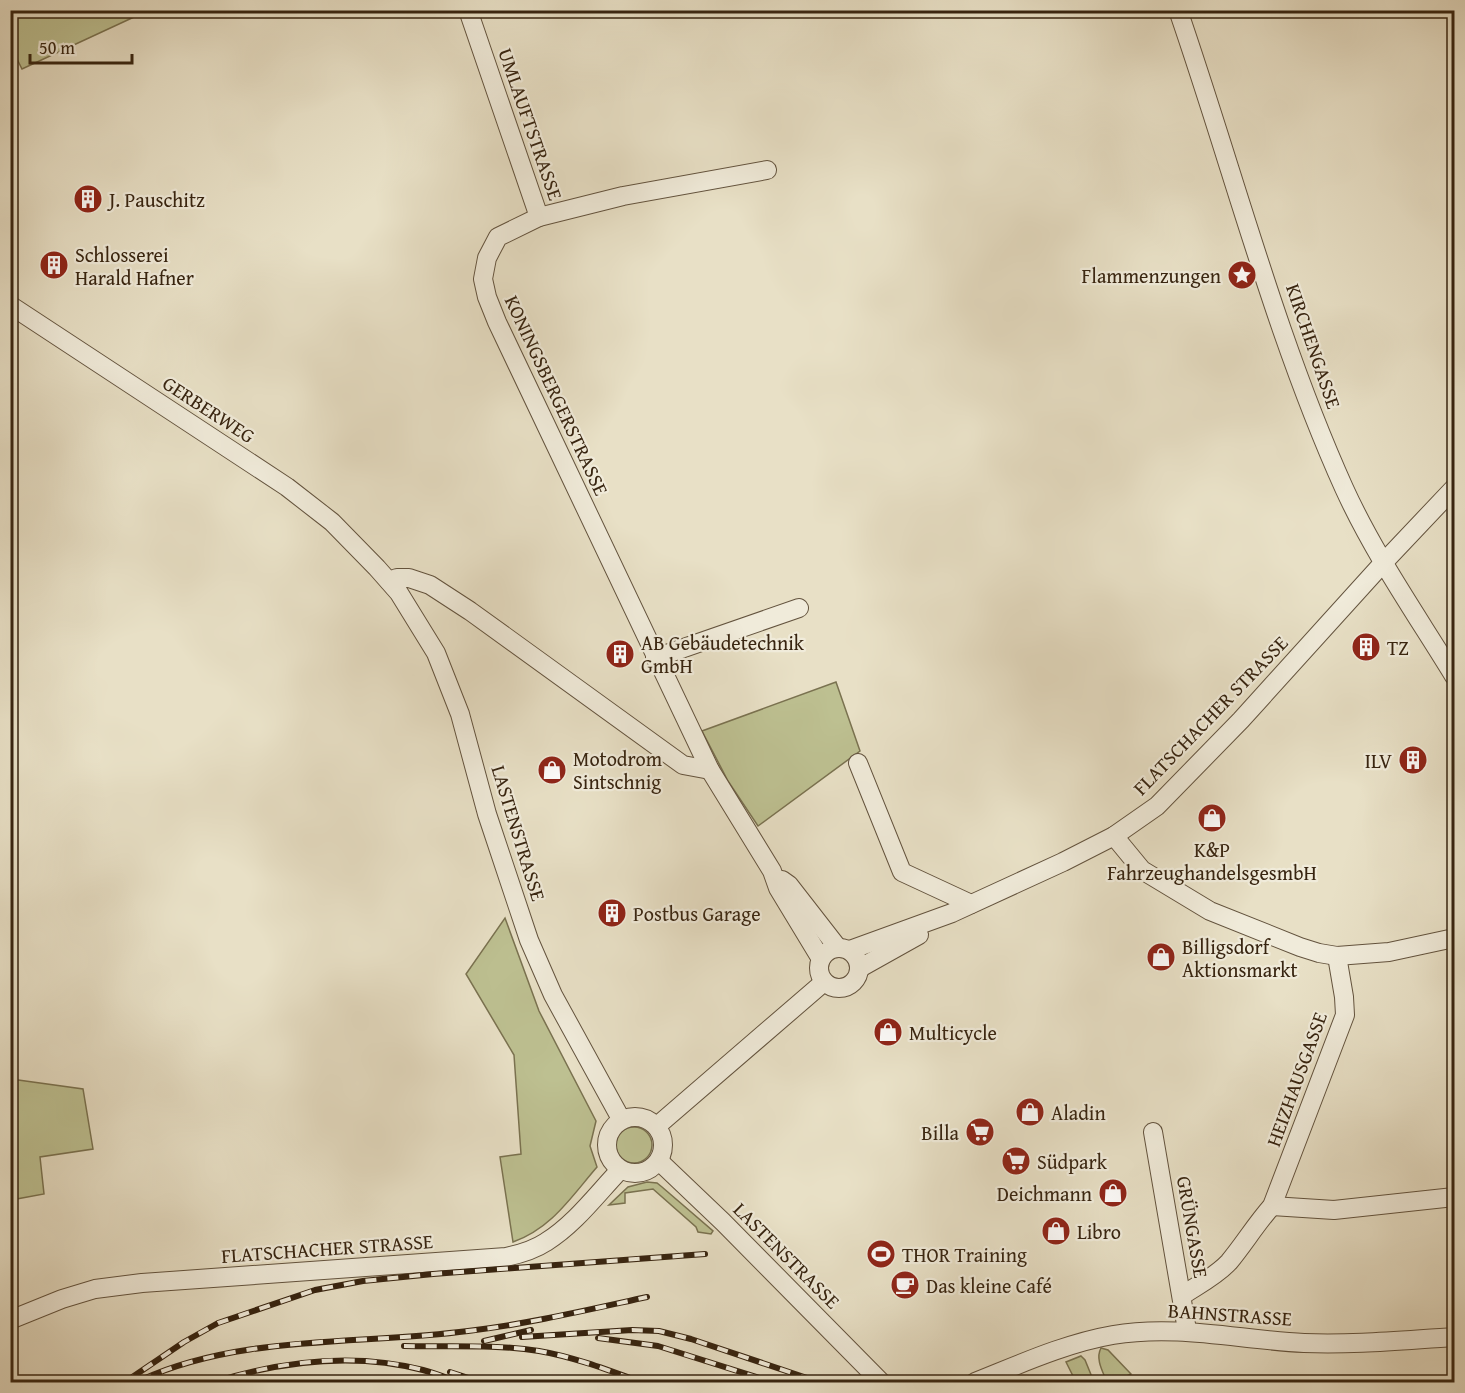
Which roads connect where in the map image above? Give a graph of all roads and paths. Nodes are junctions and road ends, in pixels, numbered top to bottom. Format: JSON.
{"nodes":[{"id":1,"x":468,"y":10,"type":"edge"},
{"id":2,"x":1178,"y":10,"type":"edge"},
{"id":3,"x":767,"y":170,"type":"dead end"},
{"id":4,"x":539,"y":218,"type":"junction"},
{"id":5,"x":10,"y":305,"type":"edge"},
{"id":6,"x":1455,"y":488,"type":"edge"},
{"id":7,"x":1384,"y":562,"type":"junction"},
{"id":8,"x":373,"y":563,"type":"joint"},
{"id":9,"x":389,"y":581,"type":"junction"},
{"id":10,"x":799,"y":608,"type":"dead end"},
{"id":11,"x":656,"y":658,"type":"junction"},
{"id":12,"x":1455,"y":676,"type":"edge"},
{"id":13,"x":858,"y":762,"type":"dead end"},
{"id":14,"x":710,"y":770,"type":"junction"},
{"id":15,"x":1114,"y":836,"type":"junction"},
{"id":16,"x":772,"y":871,"type":"junction"},
{"id":17,"x":971,"y":904,"type":"junction"},
{"id":18,"x":952,"y":913,"type":"junction"},
{"id":19,"x":1455,"y":938,"type":"edge"},
{"id":20,"x":844,"y":949,"type":"junction"},
{"id":21,"x":1337,"y":956,"type":"junction"},
{"id":22,"x":821,"y":959,"type":"junction"},
{"id":23,"x":860,"y":968,"type":"junction"},
{"id":24,"x":824,"y":981,"type":"junction"},
{"id":25,"x":621,"y":1119,"type":"junction"},
{"id":26,"x":657,"y":1126,"type":"junction"},
{"id":27,"x":1153,"y":1132,"type":"dead end"},
{"id":28,"x":659,"y":1161,"type":"junction"},
{"id":29,"x":620,"y":1170,"type":"junction"},
{"id":30,"x":1454,"y":1201,"type":"edge"},
{"id":31,"x":1272,"y":1206,"type":"junction"},
{"id":32,"x":1183,"y":1295,"type":"junction"},
{"id":33,"x":10,"y":1320,"type":"edge"},
{"id":34,"x":1187,"y":1330,"type":"junction"},
{"id":35,"x":1455,"y":1337,"type":"edge"},
{"id":36,"x":881,"y":1383,"type":"edge"},
{"id":37,"x":975,"y":1383,"type":"edge"}],
"edges":[{"from":1,"to":4,"type":"street","name":"UMLAUFTSTRASSE"},
{"from":2,"to":7,"type":"street","name":"KIRCHENGASSE"},
{"from":3,"to":4,"type":"street","name":"KONINGSBERGERSTRASSE"},
{"from":4,"to":11,"type":"street","name":"KONINGSBERGERSTRASSE"},
{"from":5,"to":8,"type":"street","name":"GERBERWEG"},
{"from":6,"to":7,"type":"street","name":"FLATSCHACHER STRASSE"},
{"from":7,"to":12,"type":"street","name":"KIRCHENGASSE"},
{"from":7,"to":15,"type":"street","name":"FLATSCHACHER STRASSE"},
{"from":8,"to":9,"type":"street","name":"LASTENSTRASSE"},
{"from":9,"to":14,"type":"street"},
{"from":9,"to":25,"type":"street","name":"LASTENSTRASSE"},
{"from":10,"to":11,"type":"street"},
{"from":11,"to":14,"type":"street","name":"KONINGSBERGERSTRASSE"},
{"from":13,"to":17,"type":"street"},
{"from":14,"to":16,"type":"street","name":"KONINGSBERGERSTRASSE"},
{"from":15,"to":17,"type":"street","name":"FLATSCHACHER STRASSE"},
{"from":15,"to":21,"type":"street"},
{"from":16,"to":20,"type":"street","name":"KONINGSBERGERSTRASSE"},
{"from":16,"to":22,"type":"street","name":"KONINGSBERGERSTRASSE"},
{"from":17,"to":18,"type":"street","name":"FLATSCHACHER STRASSE"},
{"from":18,"to":20,"type":"street","name":"FLATSCHACHER STRASSE"},
{"from":18,"to":23,"type":"street","name":"FLATSCHACHER STRASSE"},
{"from":19,"to":21,"type":"street"},
{"from":20,"to":22,"type":"street"},
{"from":20,"to":23,"type":"street"},
{"from":21,"to":31,"type":"street","name":"HEIZHAUSGASSE"},
{"from":22,"to":24,"type":"street"},
{"from":23,"to":24,"type":"street"},
{"from":24,"to":26,"type":"street"},
{"from":25,"to":26,"type":"street"},
{"from":25,"to":29,"type":"street"},
{"from":26,"to":28,"type":"street"},
{"from":27,"to":32,"type":"street","name":"GRÜNGASSE"},
{"from":28,"to":29,"type":"street"},
{"from":28,"to":36,"type":"street","name":"LASTENSTRASSE"},
{"from":29,"to":33,"type":"street","name":"FLATSCHACHER STRASSE"},
{"from":30,"to":31,"type":"street"},
{"from":31,"to":32,"type":"street","name":"HEIZHAUSGASSE"},
{"from":32,"to":34,"type":"street","name":"GRÜNGASSE"},
{"from":34,"to":35,"type":"street","name":"BAHNSTRASSE"},
{"from":34,"to":37,"type":"street","name":"BAHNSTRASSE"}]}
